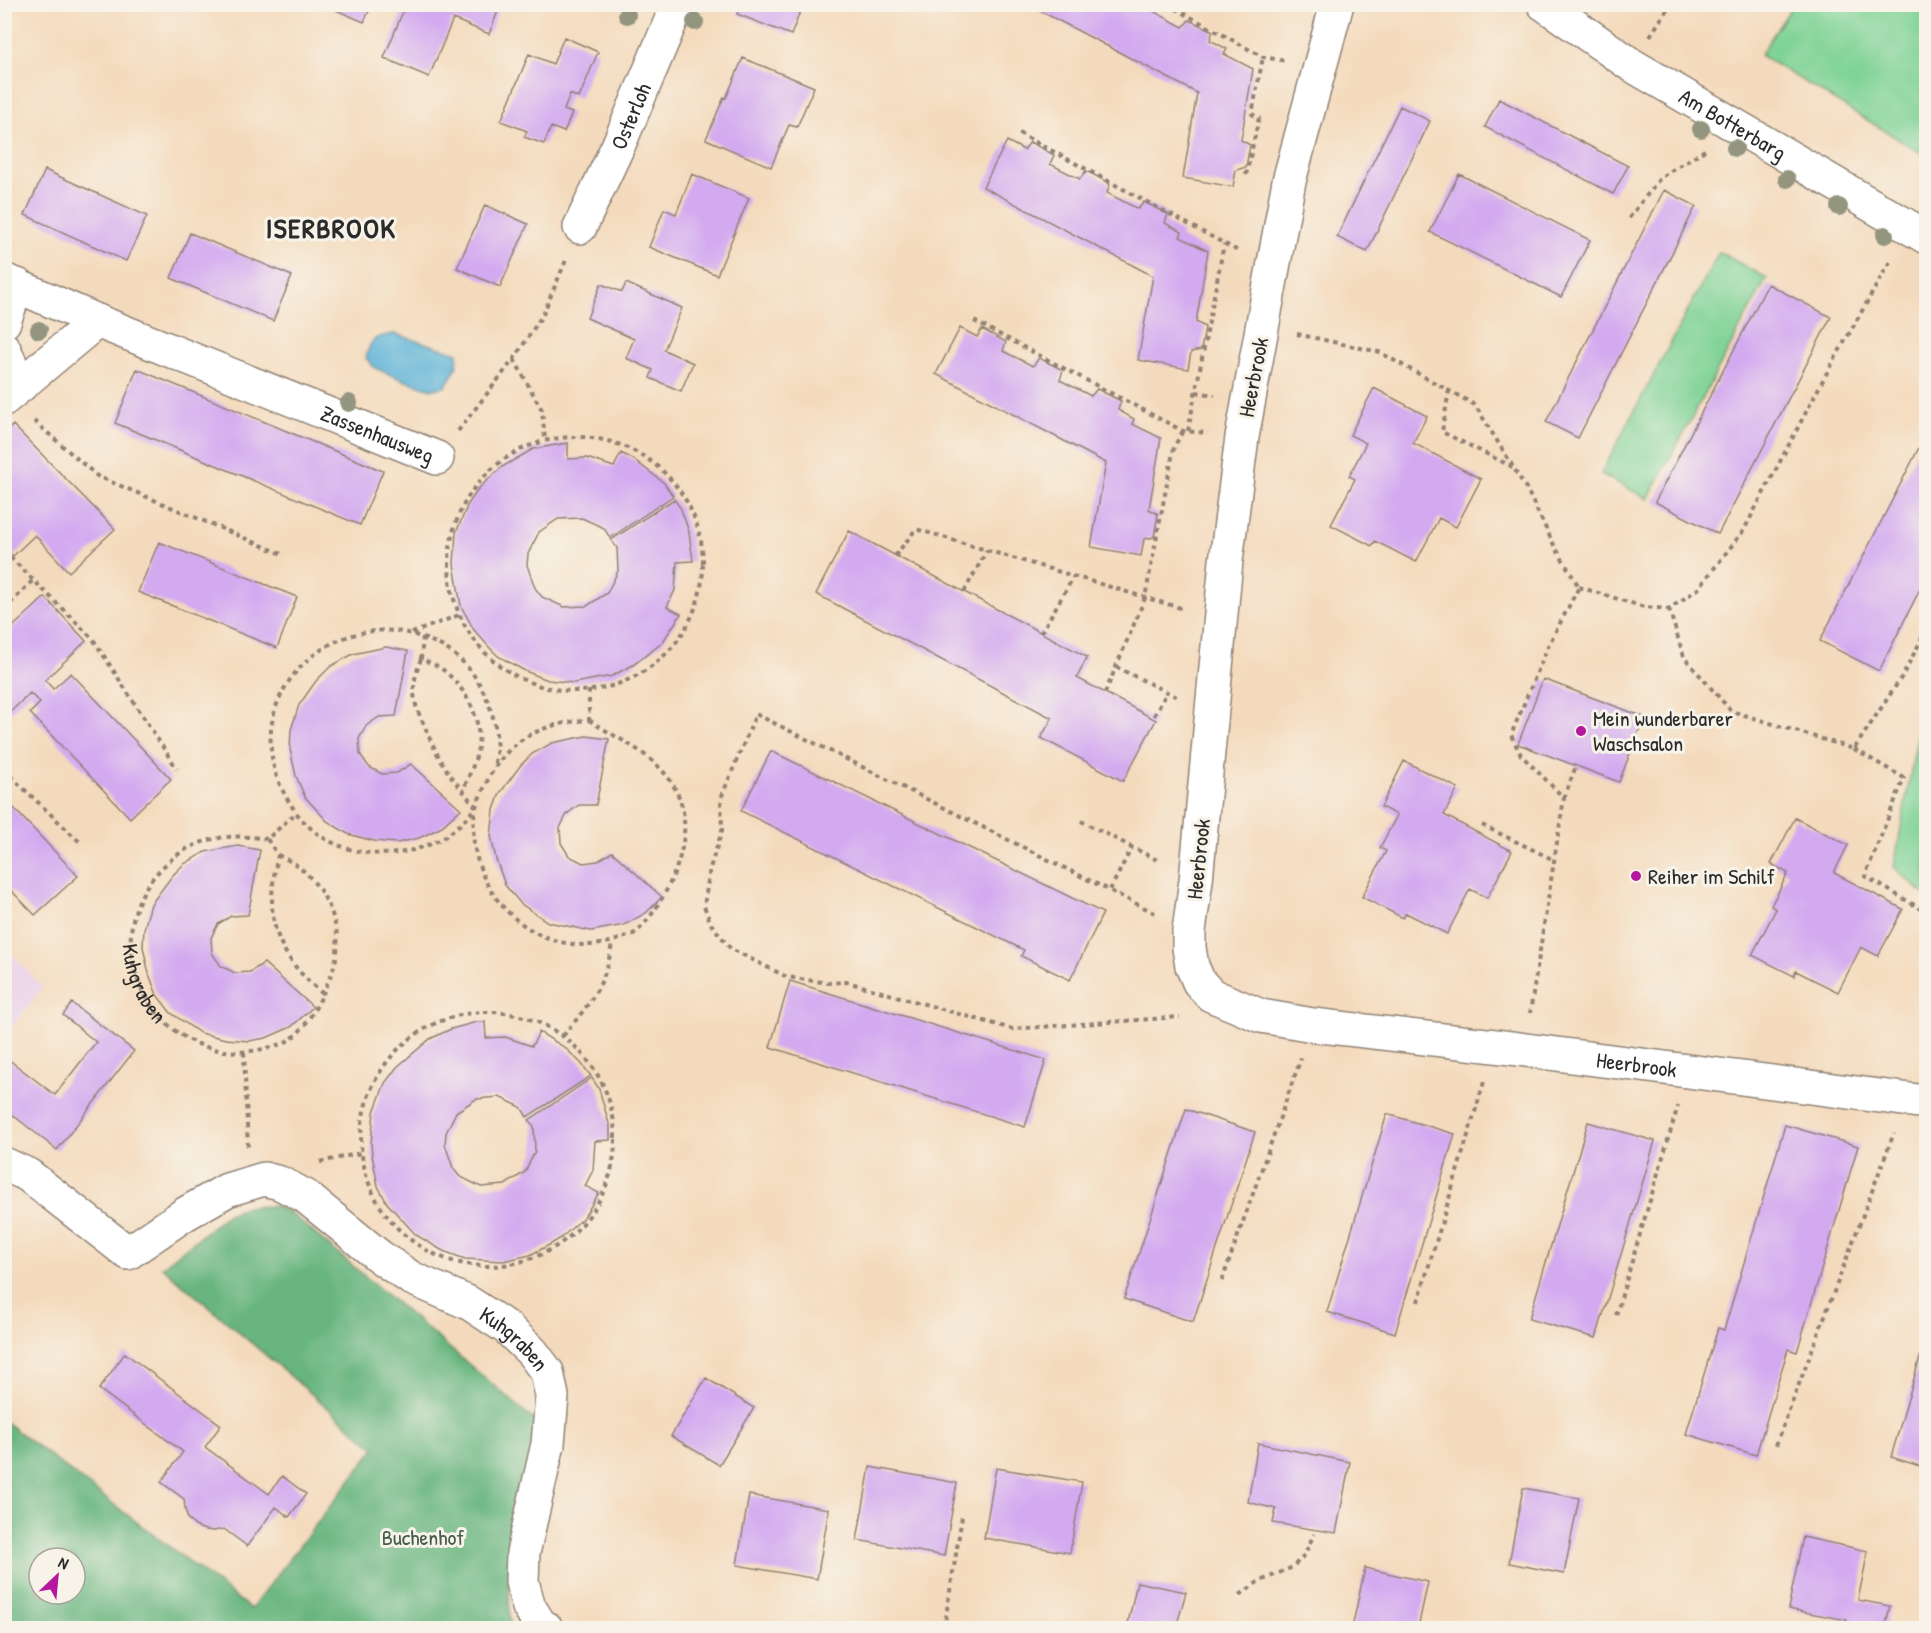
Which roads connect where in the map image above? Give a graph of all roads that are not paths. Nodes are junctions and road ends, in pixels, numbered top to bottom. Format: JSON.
{"nodes":[{"id":1,"x":678,"y":4,"type":"edge"},
{"id":2,"x":1337,"y":4,"type":"edge"},
{"id":3,"x":1544,"y":4,"type":"edge"},
{"id":4,"x":580,"y":227,"type":"road end"},
{"id":5,"x":1918,"y":232,"type":"edge"},
{"id":6,"x":11,"y":283,"type":"edge"},
{"id":7,"x":97,"y":321,"type":"junction"},
{"id":8,"x":4,"y":322,"type":"edge"},
{"id":9,"x":4,"y":349,"type":"edge"},
{"id":10,"x":10,"y":394,"type":"edge"},
{"id":11,"x":437,"y":458,"type":"road end"},
{"id":12,"x":1917,"y":1100,"type":"edge"},
{"id":13,"x":4,"y":1164,"type":"edge"},
{"id":14,"x":546,"y":1629,"type":"edge"}],
"edges":[{"from":1,"to":4,"type":"street","name":"Osterloh"},
{"from":2,"to":12,"type":"street","name":"Heerbrook"},
{"from":3,"to":5,"type":"street","name":"Am Botterbarg"},
{"from":6,"to":7,"type":"street","name":"Zassenhausweg"},
{"from":6,"to":8,"type":"street","name":"Zassenhausweg"},
{"from":7,"to":10,"type":"street"},
{"from":7,"to":11,"type":"street","name":"Zassenhausweg"},
{"from":9,"to":10,"type":"street"},
{"from":13,"to":14,"type":"street","name":"Kuhgraben"}]}
